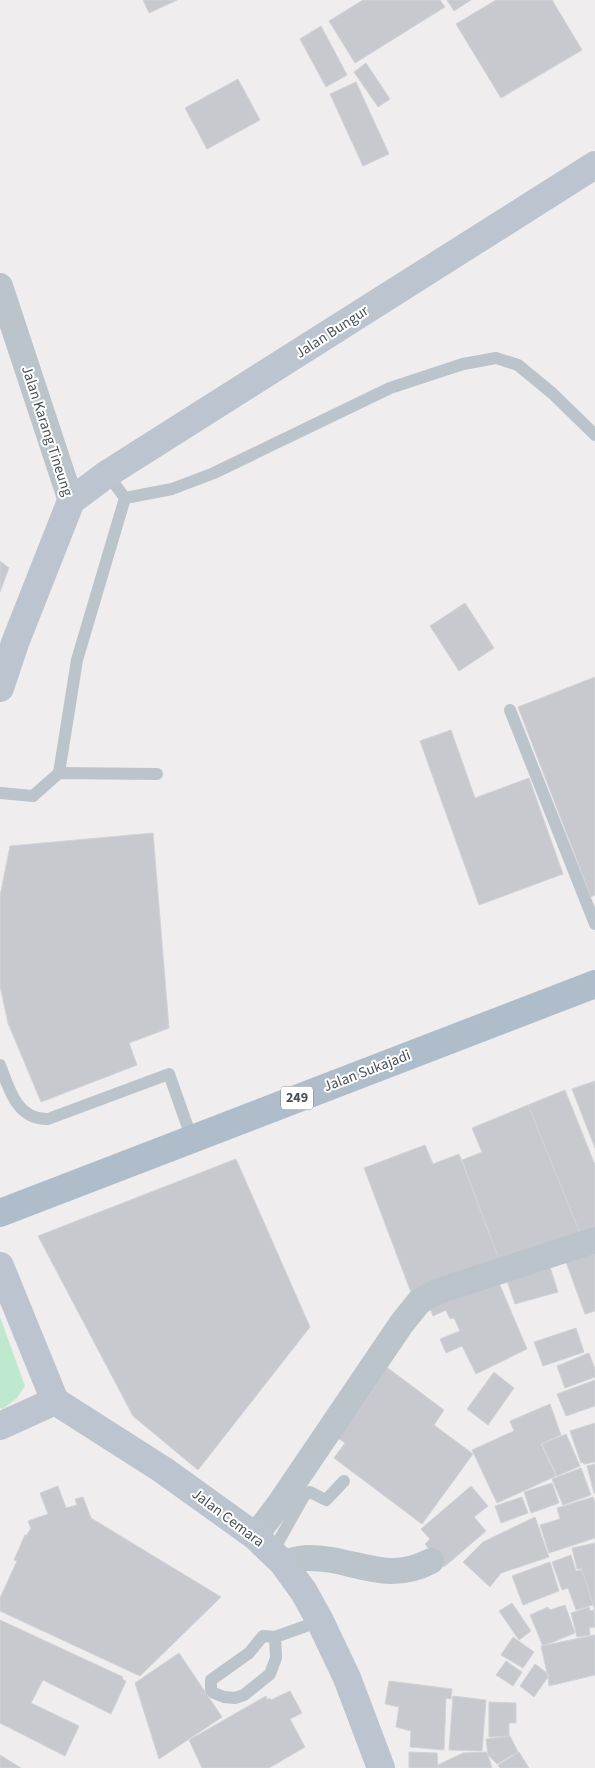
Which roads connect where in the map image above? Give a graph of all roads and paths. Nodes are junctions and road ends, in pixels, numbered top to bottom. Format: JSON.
{"nodes":[{"id":1,"x":595,"y":165,"type":"edge"},
{"id":2,"x":0,"y":286,"type":"edge"},
{"id":3,"x":595,"y":435,"type":"edge"},
{"id":4,"x":107,"y":474,"type":"junction"},
{"id":5,"x":125,"y":498,"type":"junction"},
{"id":6,"x":71,"y":501,"type":"junction"},
{"id":7,"x":7,"y":639,"type":"edge"},
{"id":8,"x":0,"y":688,"type":"edge"},
{"id":9,"x":510,"y":710,"type":"dead end"},
{"id":10,"x":58,"y":773,"type":"junction"},
{"id":11,"x":157,"y":774,"type":"dead end"},
{"id":12,"x":0,"y":793,"type":"edge"},
{"id":13,"x":595,"y":924,"type":"edge"},
{"id":14,"x":595,"y":984,"type":"edge"},
{"id":15,"x":0,"y":1065,"type":"edge"},
{"id":16,"x":192,"y":1139,"type":"junction"},
{"id":17,"x":0,"y":1213,"type":"edge"},
{"id":18,"x":595,"y":1240,"type":"edge"},
{"id":19,"x":0,"y":1266,"type":"edge"},
{"id":20,"x":55,"y":1401,"type":"junction"},
{"id":21,"x":0,"y":1426,"type":"edge"},
{"id":22,"x":344,"y":1481,"type":"dead end"},
{"id":23,"x":270,"y":1551,"type":"junction"},
{"id":24,"x":430,"y":1561,"type":"dead end"},
{"id":25,"x":320,"y":1621,"type":"junction"},
{"id":26,"x":275,"y":1637,"type":"junction"},
{"id":27,"x":381,"y":1768,"type":"edge"}],
"edges":[{"from":1,"to":4,"type":"street","name":"Jalan Bungur"},
{"from":2,"to":6,"type":"street","name":"Jalan Karang Tineung"},
{"from":3,"to":5,"type":"lane"},
{"from":4,"to":5,"type":"lane"},
{"from":4,"to":6,"type":"street","name":"Jalan Bungur"},
{"from":5,"to":10,"type":"lane"},
{"from":6,"to":7,"type":"street","name":"Jalan Karang Tineung"},
{"from":7,"to":8,"type":"street","name":"Jalan Karang Tineung"},
{"from":9,"to":13,"type":"lane"},
{"from":10,"to":11,"type":"lane"},
{"from":10,"to":12,"type":"lane"},
{"from":14,"to":16,"type":"main road","name":"Jalan Sukajadi","number":"249"},
{"from":15,"to":16,"type":"lane"},
{"from":16,"to":17,"type":"main road","name":"Jalan Sukajadi","number":"249"},
{"from":18,"to":23,"type":"street"},
{"from":19,"to":20,"type":"street"},
{"from":20,"to":21,"type":"street"},
{"from":20,"to":23,"type":"street","name":"Jalan Cemara"},
{"from":22,"to":23,"type":"lane"},
{"from":23,"to":24,"type":"street"},
{"from":23,"to":25,"type":"street","name":"Jalan Cemara"},
{"from":25,"to":26,"type":"lane"},
{"from":25,"to":27,"type":"street","name":"Jalan Cemara"},
{"from":26,"to":26,"type":"lane"}]}
